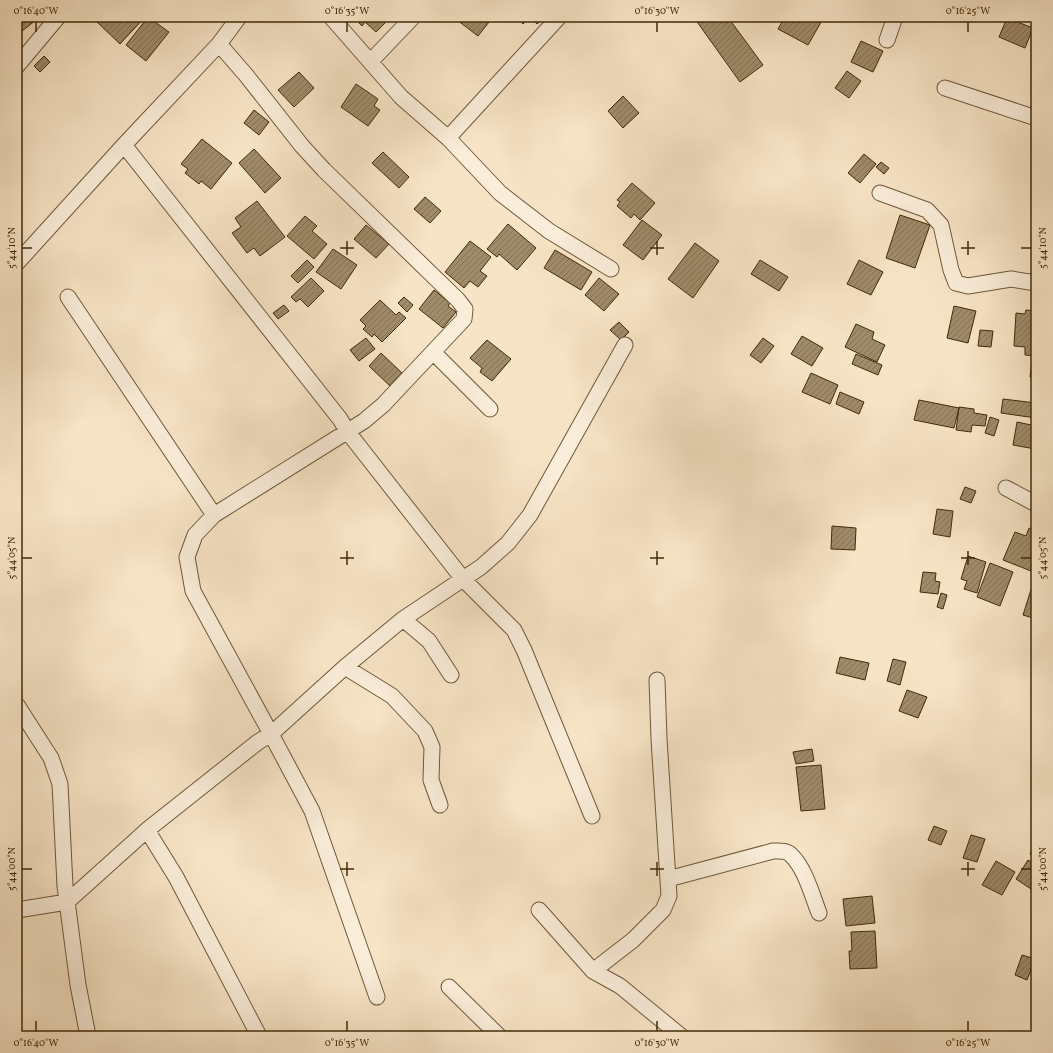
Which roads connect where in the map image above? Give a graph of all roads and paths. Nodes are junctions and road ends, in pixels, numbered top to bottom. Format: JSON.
{"nodes":[{"id":1,"x":58,"y":17,"type":"edge"},
{"id":2,"x":239,"y":17,"type":"edge"},
{"id":3,"x":331,"y":17,"type":"edge"},
{"id":4,"x":413,"y":17,"type":"edge"},
{"id":5,"x":558,"y":17,"type":"edge"},
{"id":6,"x":895,"y":17,"type":"edge"},
{"id":7,"x":887,"y":40,"type":"dead end"},
{"id":8,"x":219,"y":44,"type":"junction"},
{"id":9,"x":371,"y":61,"type":"junction"},
{"id":10,"x":17,"y":66,"type":"edge"},
{"id":11,"x":945,"y":88,"type":"dead end"},
{"id":12,"x":1036,"y":118,"type":"edge"},
{"id":13,"x":448,"y":138,"type":"junction"},
{"id":14,"x":124,"y":145,"type":"junction"},
{"id":15,"x":880,"y":192,"type":"dead end"},
{"id":16,"x":17,"y":263,"type":"edge"},
{"id":17,"x":611,"y":269,"type":"dead end"},
{"id":18,"x":1036,"y":283,"type":"edge"},
{"id":19,"x":68,"y":297,"type":"dead end"},
{"id":20,"x":626,"y":345,"type":"dead end"},
{"id":21,"x":433,"y":352,"type":"junction"},
{"id":22,"x":490,"y":408,"type":"dead end"},
{"id":23,"x":347,"y":431,"type":"junction"},
{"id":24,"x":1006,"y":488,"type":"dead end"},
{"id":25,"x":1036,"y":504,"type":"edge"},
{"id":26,"x":214,"y":515,"type":"junction"},
{"id":27,"x":463,"y":579,"type":"junction"},
{"id":28,"x":403,"y":619,"type":"junction"},
{"id":29,"x":345,"y":667,"type":"junction"},
{"id":30,"x":451,"y":675,"type":"dead end"},
{"id":31,"x":657,"y":680,"type":"dead end"},
{"id":32,"x":17,"y":705,"type":"edge"},
{"id":33,"x":271,"y":734,"type":"junction"},
{"id":34,"x":440,"y":805,"type":"dead end"},
{"id":35,"x":592,"y":816,"type":"dead end"},
{"id":36,"x":147,"y":830,"type":"junction"},
{"id":37,"x":668,"y":879,"type":"junction"},
{"id":38,"x":67,"y":902,"type":"junction"},
{"id":39,"x":17,"y":910,"type":"edge"},
{"id":40,"x":539,"y":910,"type":"dead end"},
{"id":41,"x":819,"y":913,"type":"dead end"},
{"id":42,"x":593,"y":971,"type":"junction"},
{"id":43,"x":449,"y":987,"type":"dead end"},
{"id":44,"x":377,"y":997,"type":"dead end"},
{"id":45,"x":88,"y":1036,"type":"edge"},
{"id":46,"x":259,"y":1036,"type":"edge"},
{"id":47,"x":499,"y":1036,"type":"edge"},
{"id":48,"x":680,"y":1036,"type":"edge"}],
"edges":[{"from":1,"to":10,"type":"street"},
{"from":2,"to":8,"type":"street"},
{"from":3,"to":9,"type":"street"},
{"from":4,"to":9,"type":"street"},
{"from":5,"to":13,"type":"street"},
{"from":6,"to":7,"type":"street"},
{"from":8,"to":14,"type":"street"},
{"from":8,"to":21,"type":"street"},
{"from":9,"to":13,"type":"street"},
{"from":11,"to":12,"type":"street"},
{"from":13,"to":17,"type":"street"},
{"from":14,"to":16,"type":"street"},
{"from":14,"to":23,"type":"street"},
{"from":15,"to":18,"type":"street"},
{"from":19,"to":26,"type":"street"},
{"from":20,"to":27,"type":"street"},
{"from":21,"to":22,"type":"street"},
{"from":21,"to":23,"type":"street"},
{"from":23,"to":26,"type":"street"},
{"from":23,"to":27,"type":"street"},
{"from":24,"to":25,"type":"street"},
{"from":26,"to":33,"type":"street"},
{"from":27,"to":28,"type":"street"},
{"from":27,"to":35,"type":"street"},
{"from":28,"to":29,"type":"street"},
{"from":28,"to":30,"type":"street"},
{"from":29,"to":33,"type":"street"},
{"from":29,"to":34,"type":"street"},
{"from":31,"to":37,"type":"street"},
{"from":32,"to":38,"type":"street"},
{"from":33,"to":36,"type":"street"},
{"from":33,"to":44,"type":"street"},
{"from":36,"to":38,"type":"street"},
{"from":36,"to":46,"type":"street"},
{"from":37,"to":41,"type":"street"},
{"from":37,"to":42,"type":"street"},
{"from":38,"to":39,"type":"street"},
{"from":38,"to":45,"type":"street"},
{"from":40,"to":42,"type":"street"},
{"from":42,"to":48,"type":"street"},
{"from":43,"to":47,"type":"street"}]}
